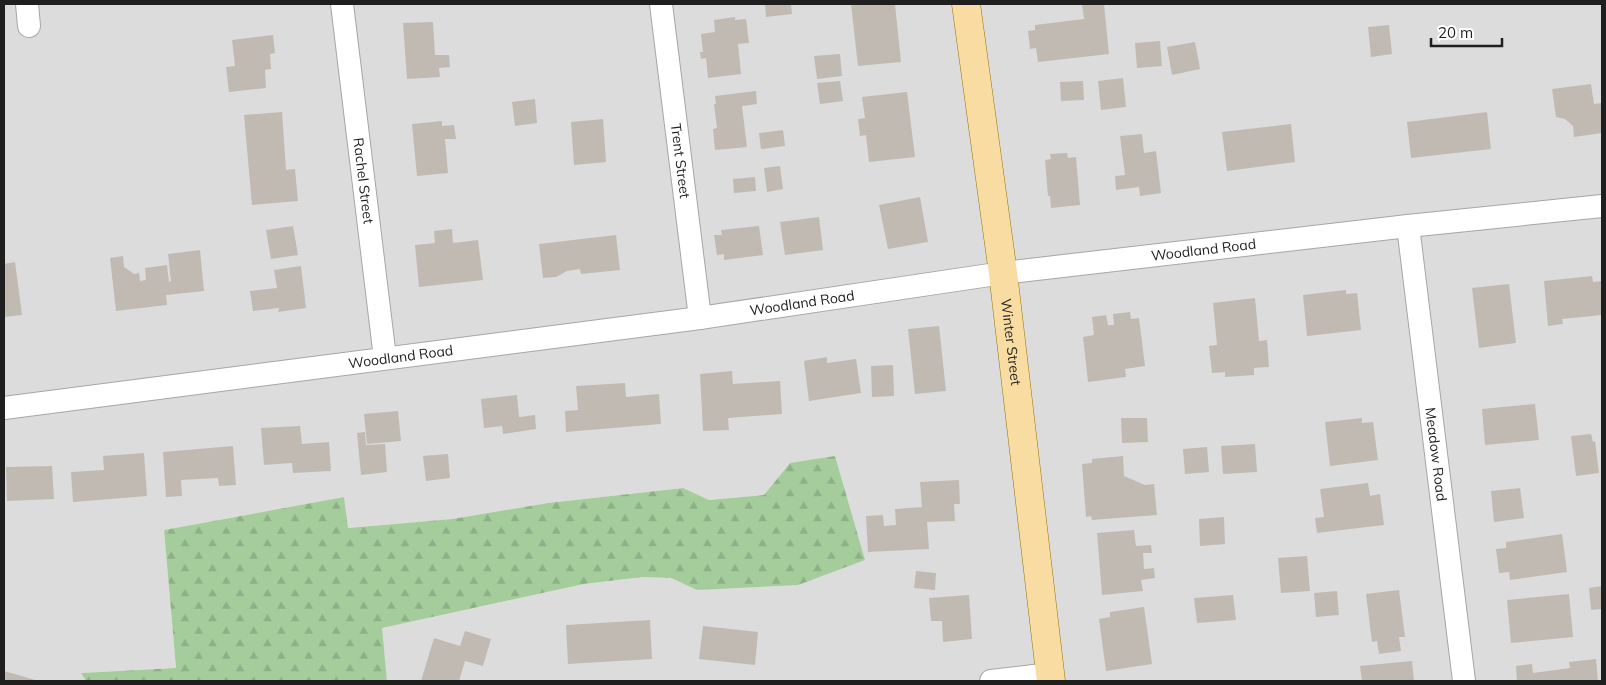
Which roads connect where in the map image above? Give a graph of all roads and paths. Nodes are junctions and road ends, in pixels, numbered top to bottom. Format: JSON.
{"nodes":[{"id":1,"x":27,"y":4,"type":"edge"},
{"id":2,"x":342,"y":4,"type":"edge"},
{"id":3,"x":661,"y":4,"type":"edge"},
{"id":4,"x":966,"y":4,"type":"edge"},
{"id":5,"x":28,"y":26,"type":"dead end"},
{"id":6,"x":1602,"y":206,"type":"edge"},
{"id":7,"x":1408,"y":226,"type":"junction"},
{"id":8,"x":1003,"y":273,"type":"junction"},
{"id":9,"x":700,"y":318,"type":"junction"},
{"id":10,"x":385,"y":358,"type":"junction"},
{"id":11,"x":4,"y":408,"type":"edge"},
{"id":12,"x":1051,"y":677,"type":"edge"},
{"id":13,"x":992,"y":681,"type":"edge"},
{"id":14,"x":1464,"y":681,"type":"edge"}],
"edges":[{"from":1,"to":5,"type":"street"},
{"from":2,"to":10,"type":"street","name":"Rachel Street"},
{"from":3,"to":9,"type":"street","name":"Trent Street"},
{"from":4,"to":8,"type":"main road","name":"Winter Street"},
{"from":6,"to":7,"type":"street","name":"Woodland Road"},
{"from":7,"to":8,"type":"street","name":"Woodland Road"},
{"from":7,"to":14,"type":"street","name":"Meadow Road"},
{"from":8,"to":9,"type":"street","name":"Woodland Road"},
{"from":8,"to":12,"type":"main road","name":"Winter Street"},
{"from":9,"to":10,"type":"street","name":"Woodland Road"},
{"from":10,"to":11,"type":"street","name":"Woodland Road"},
{"from":12,"to":13,"type":"street"}]}
